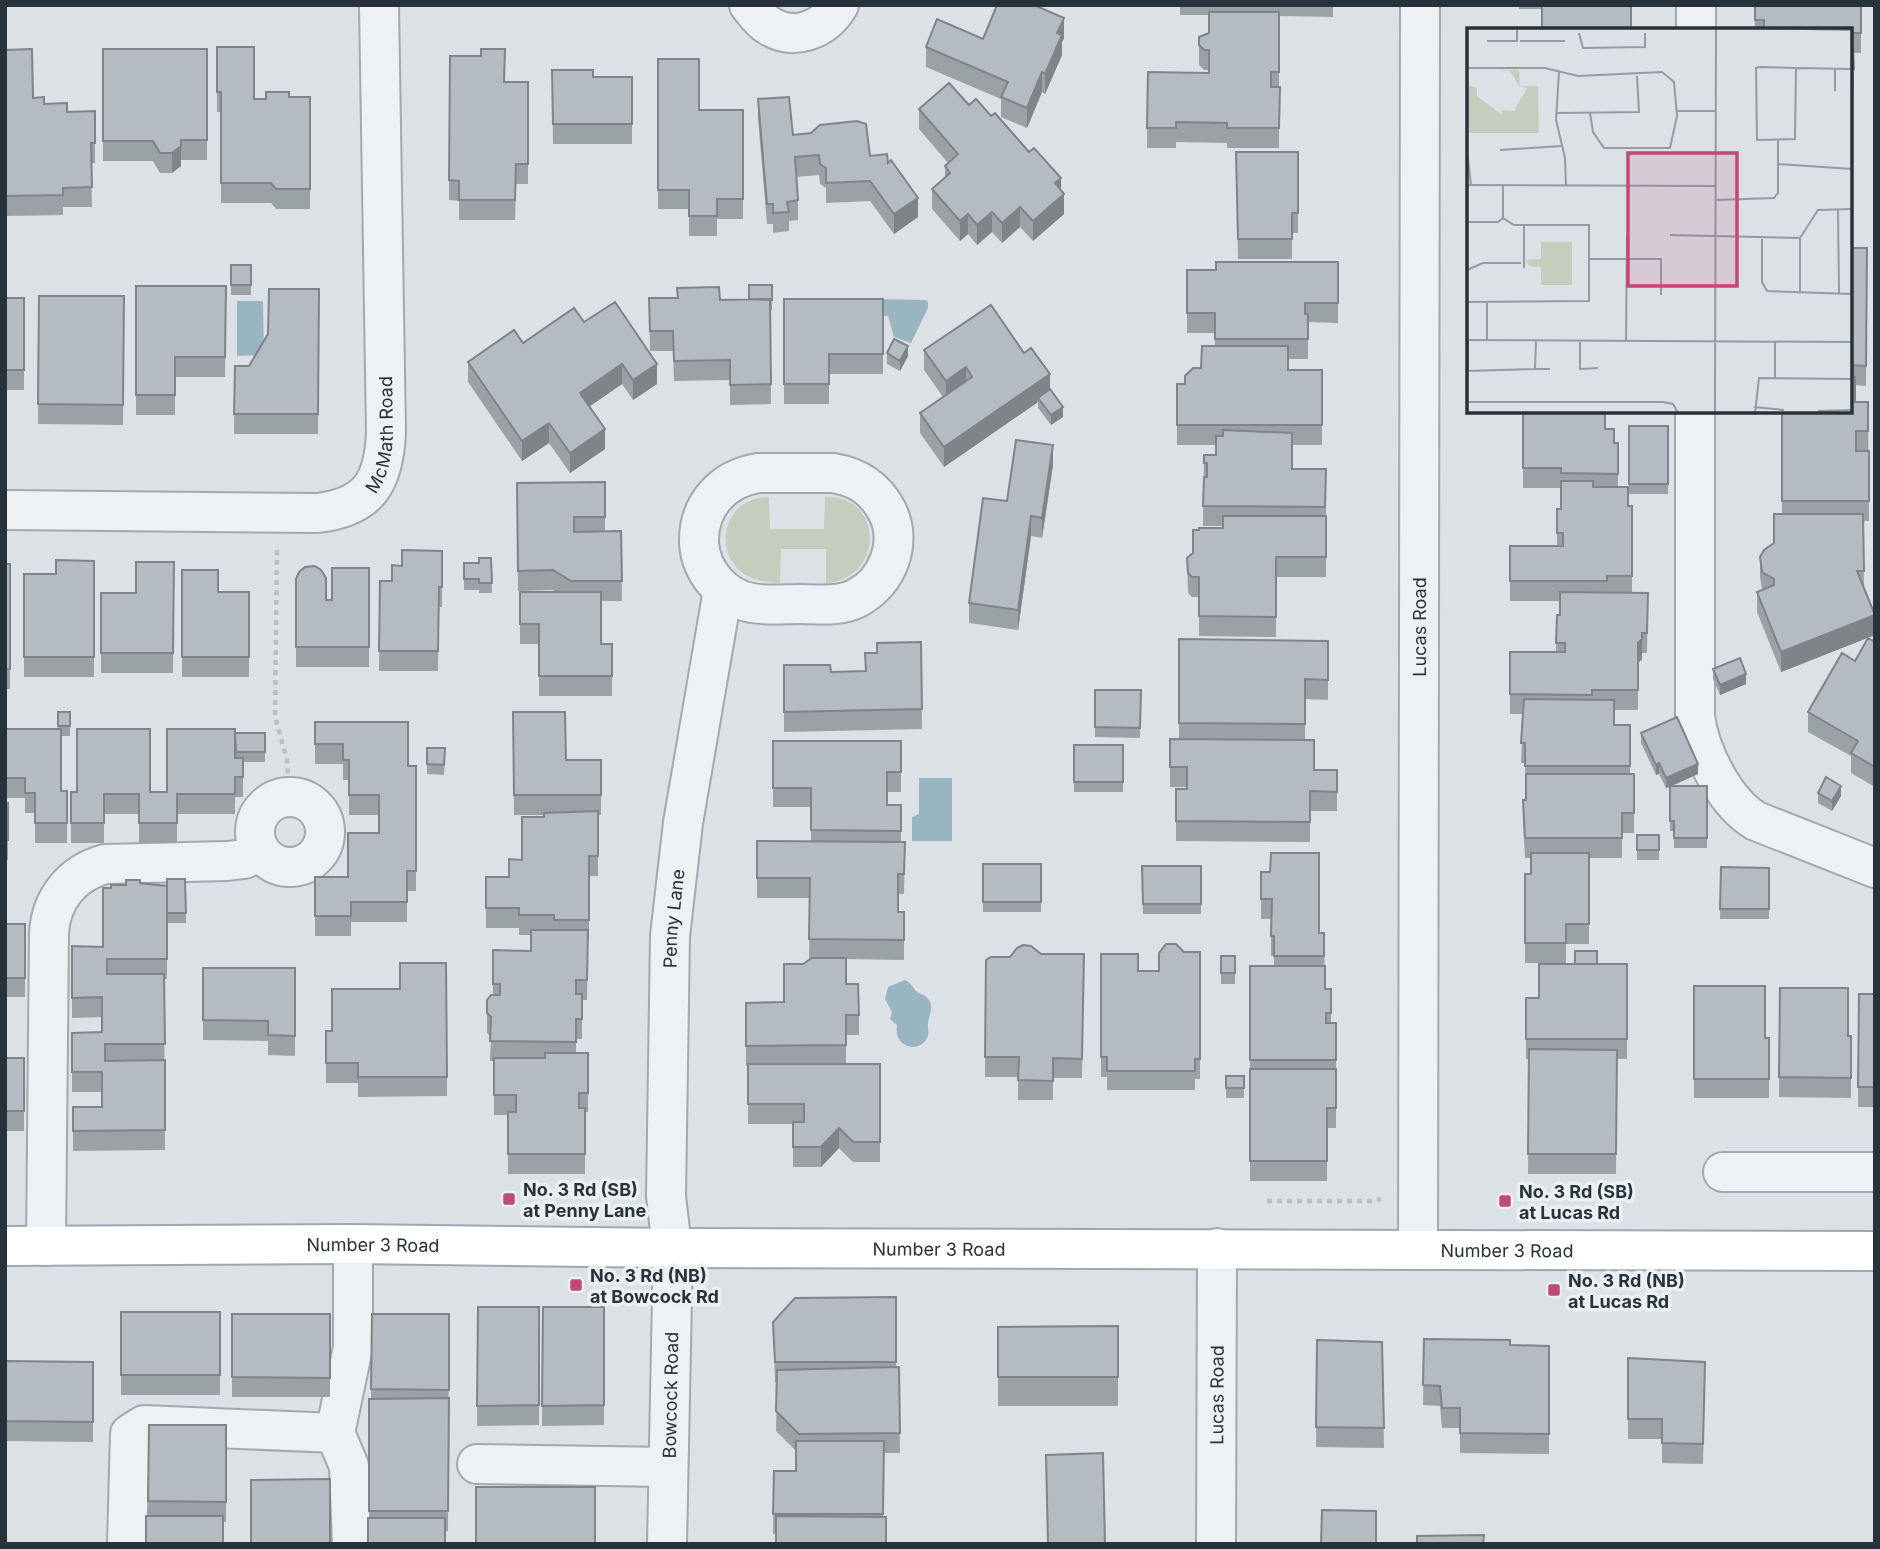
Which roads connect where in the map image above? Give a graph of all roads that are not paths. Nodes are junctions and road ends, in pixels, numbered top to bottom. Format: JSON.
{"nodes":[{"id":1,"x":379,"y":5,"type":"edge"},
{"id":2,"x":749,"y":5,"type":"edge"},
{"id":3,"x":839,"y":5,"type":"edge"},
{"id":4,"x":1420,"y":5,"type":"edge"},
{"id":5,"x":1696,"y":5,"type":"edge"},
{"id":6,"x":1696,"y":28,"type":"edge"},
{"id":7,"x":1695,"y":413,"type":"edge"},
{"id":8,"x":5,"y":510,"type":"edge"},
{"id":9,"x":723,"y":590,"type":"junction"},
{"id":10,"x":260,"y":851,"type":"junction"},
{"id":11,"x":1875,"y":868,"type":"edge"},
{"id":12,"x":1723,"y":1171,"type":"dead end"},
{"id":13,"x":1875,"y":1171,"type":"edge"},
{"id":14,"x":354,"y":1244,"type":"junction"},
{"id":15,"x":5,"y":1246,"type":"edge"},
{"id":16,"x":46,"y":1246,"type":"junction"},
{"id":17,"x":672,"y":1248,"type":"junction"},
{"id":18,"x":1217,"y":1248,"type":"junction"},
{"id":19,"x":1419,"y":1250,"type":"junction"},
{"id":20,"x":1875,"y":1251,"type":"edge"},
{"id":21,"x":335,"y":1433,"type":"junction"},
{"id":22,"x":477,"y":1464,"type":"dead end"},
{"id":23,"x":667,"y":1466,"type":"junction"},
{"id":24,"x":127,"y":1544,"type":"edge"},
{"id":25,"x":352,"y":1544,"type":"edge"},
{"id":26,"x":667,"y":1544,"type":"edge"},
{"id":27,"x":1216,"y":1544,"type":"edge"}],
"edges":[{"from":1,"to":8,"type":"street","name":"McMath Road"},
{"from":2,"to":3,"type":"street"},
{"from":4,"to":19,"type":"street","name":"Lucas Road"},
{"from":5,"to":6,"type":"street"},
{"from":7,"to":11,"type":"street"},
{"from":9,"to":9,"type":"street"},
{"from":9,"to":17,"type":"street","name":"Penny Lane"},
{"from":10,"to":10,"type":"street"},
{"from":10,"to":16,"type":"street"},
{"from":12,"to":13,"type":"street"},
{"from":14,"to":16,"type":"main road","name":"Number 3 Road"},
{"from":14,"to":17,"type":"main road","name":"Number 3 Road"},
{"from":14,"to":21,"type":"street"},
{"from":15,"to":16,"type":"main road","name":"Number 3 Road"},
{"from":17,"to":18,"type":"main road","name":"Number 3 Road"},
{"from":17,"to":23,"type":"street","name":"Bowcock Road"},
{"from":18,"to":19,"type":"main road","name":"Number 3 Road"},
{"from":18,"to":27,"type":"street","name":"Lucas Road"},
{"from":19,"to":20,"type":"main road","name":"Number 3 Road"},
{"from":21,"to":24,"type":"street"},
{"from":21,"to":25,"type":"street"},
{"from":22,"to":23,"type":"street"},
{"from":23,"to":26,"type":"street","name":"Bowcock Road"}]}
